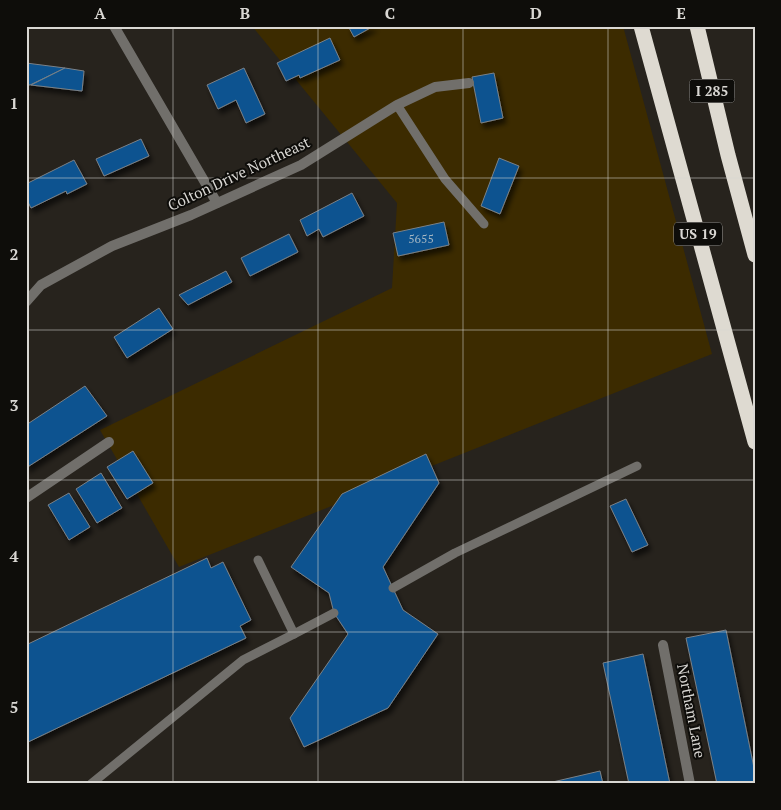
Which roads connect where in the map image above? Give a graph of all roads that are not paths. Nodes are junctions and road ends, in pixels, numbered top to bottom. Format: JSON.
{"nodes":[{"id":1,"x":114,"y":26,"type":"edge"},
{"id":2,"x":641,"y":26,"type":"edge"},
{"id":3,"x":697,"y":26,"type":"edge"},
{"id":4,"x":469,"y":83,"type":"dead end"},
{"id":5,"x":397,"y":105,"type":"junction"},
{"id":6,"x":217,"y":203,"type":"junction"},
{"id":7,"x":484,"y":224,"type":"dead end"},
{"id":8,"x":755,"y":255,"type":"edge"},
{"id":9,"x":26,"y":302,"type":"edge"},
{"id":10,"x":109,"y":442,"type":"dead end"},
{"id":11,"x":755,"y":442,"type":"edge"},
{"id":12,"x":637,"y":466,"type":"dead end"},
{"id":13,"x":26,"y":498,"type":"edge"},
{"id":14,"x":258,"y":560,"type":"dead end"},
{"id":15,"x":393,"y":588,"type":"dead end"},
{"id":16,"x":334,"y":613,"type":"dead end"},
{"id":17,"x":294,"y":634,"type":"junction"},
{"id":18,"x":663,"y":645,"type":"dead end"},
{"id":19,"x":91,"y":784,"type":"edge"},
{"id":20,"x":690,"y":784,"type":"edge"}],
"edges":[{"from":1,"to":6,"type":"street"},
{"from":2,"to":11,"type":"highway","number":"US 19"},
{"from":3,"to":8,"type":"highway","number":"I 285"},
{"from":4,"to":5,"type":"street","name":"Colton Drive Northeast"},
{"from":5,"to":6,"type":"street","name":"Colton Drive Northeast"},
{"from":5,"to":7,"type":"lane"},
{"from":6,"to":9,"type":"street","name":"Colton Drive Northeast"},
{"from":10,"to":13,"type":"street"},
{"from":12,"to":15,"type":"lane"},
{"from":14,"to":17,"type":"lane"},
{"from":16,"to":17,"type":"lane"},
{"from":17,"to":19,"type":"lane"},
{"from":18,"to":20,"type":"street","name":"Northam Lane"}]}
